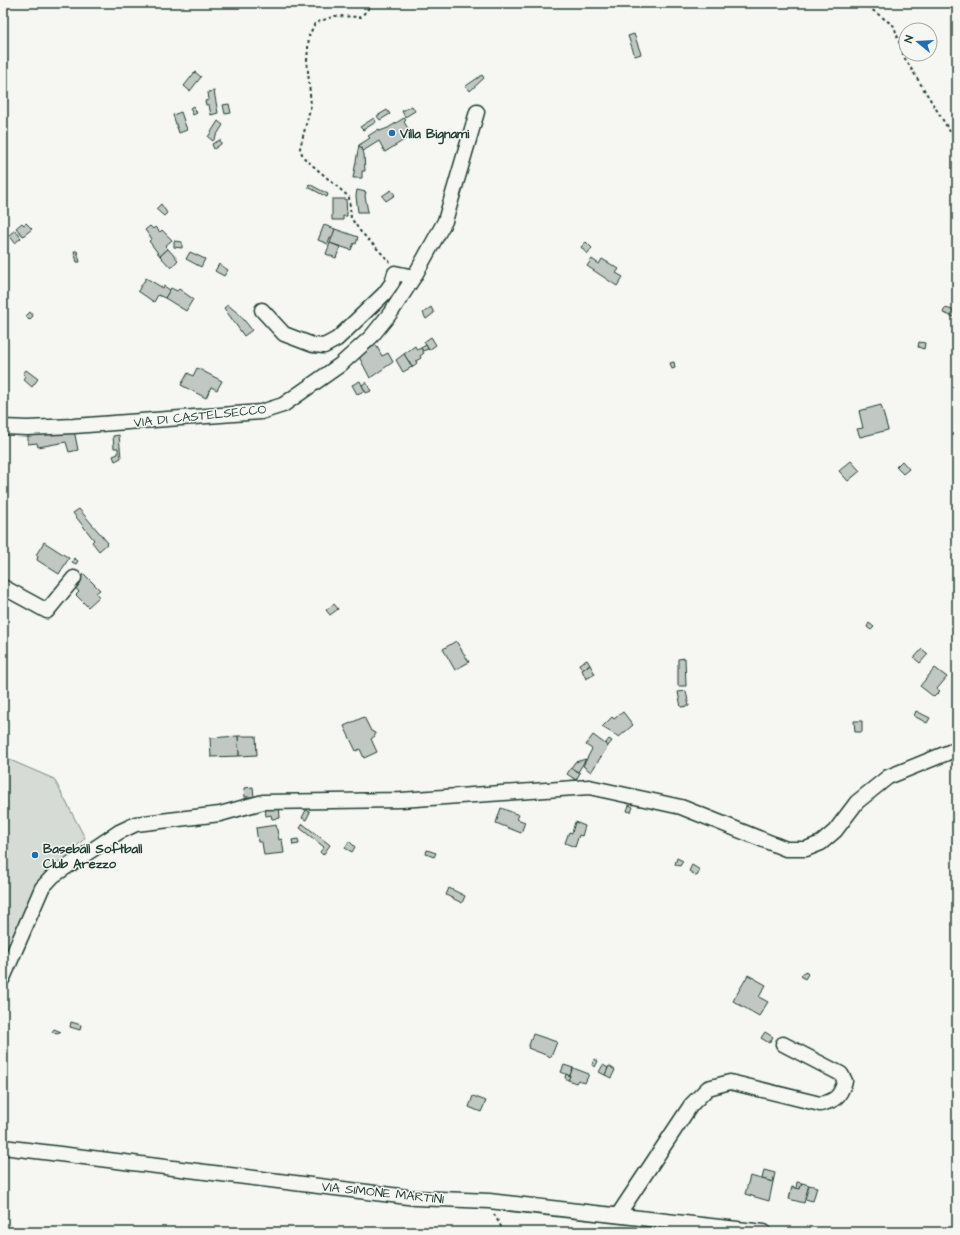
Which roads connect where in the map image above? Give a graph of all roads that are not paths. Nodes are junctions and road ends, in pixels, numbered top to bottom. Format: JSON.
{"nodes":[{"id":1,"x":477,"y":112,"type":"dead end"},
{"id":2,"x":414,"y":277,"type":"junction"},
{"id":3,"x":262,"y":310,"type":"dead end"},
{"id":4,"x":3,"y":427,"type":"edge"},
{"id":5,"x":74,"y":578,"type":"dead end"},
{"id":6,"x":3,"y":587,"type":"edge"},
{"id":7,"x":957,"y":749,"type":"edge"},
{"id":8,"x":3,"y":978,"type":"edge"},
{"id":9,"x":783,"y":1044,"type":"dead end"},
{"id":10,"x":3,"y":1147,"type":"edge"},
{"id":11,"x":618,"y":1215,"type":"junction"},
{"id":12,"x":764,"y":1232,"type":"edge"}],
"edges":[{"from":1,"to":2,"type":"street","name":"VIA DI CASTELSECCO"},
{"from":2,"to":3,"type":"street"},
{"from":2,"to":4,"type":"street","name":"VIA DI CASTELSECCO"},
{"from":5,"to":6,"type":"street"},
{"from":7,"to":8,"type":"street"},
{"from":9,"to":11,"type":"street"},
{"from":10,"to":11,"type":"street","name":"VIA SIMONE MARTINI"},
{"from":11,"to":12,"type":"street","name":"VIA SIMONE MARTINI"}]}
